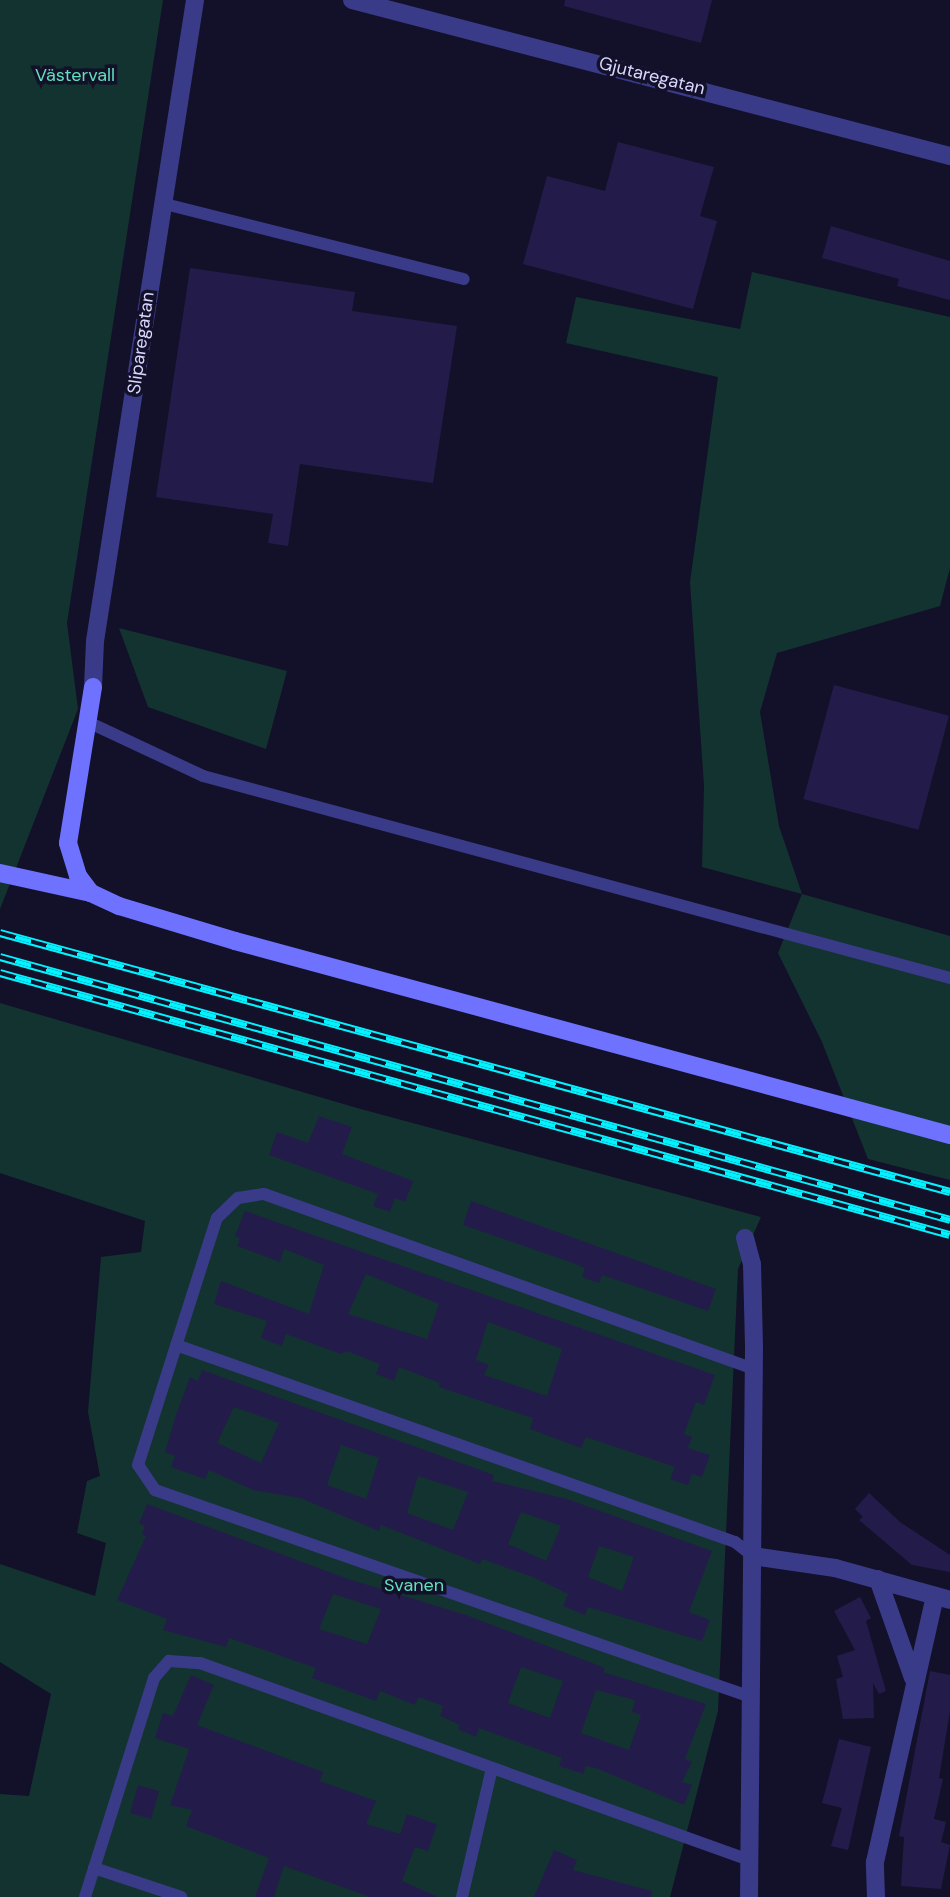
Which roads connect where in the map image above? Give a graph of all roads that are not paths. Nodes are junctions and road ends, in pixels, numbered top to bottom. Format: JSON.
{"nodes":[{"id":1,"x":195,"y":0,"type":"edge"},
{"id":2,"x":352,"y":0,"type":"edge"},
{"id":3,"x":950,"y":156,"type":"edge"},
{"id":4,"x":162,"y":203,"type":"junction"},
{"id":5,"x":464,"y":279,"type":"dead end"},
{"id":6,"x":93,"y":687,"type":"joint"},
{"id":7,"x":90,"y":723,"type":"junction"},
{"id":8,"x":0,"y":873,"type":"edge"},
{"id":9,"x":91,"y":893,"type":"junction"},
{"id":10,"x":950,"y":978,"type":"edge"},
{"id":11,"x":950,"y":1135,"type":"edge"},
{"id":12,"x":745,"y":1238,"type":"dead end"},
{"id":13,"x":176,"y":1345,"type":"junction"},
{"id":14,"x":754,"y":1369,"type":"junction"},
{"id":15,"x":753,"y":1556,"type":"junction"},
{"id":16,"x":878,"y":1579,"type":"junction"},
{"id":17,"x":943,"y":1598,"type":"edge"},
{"id":18,"x":914,"y":1682,"type":"junction"},
{"id":19,"x":751,"y":1697,"type":"junction"},
{"id":20,"x":492,"y":1768,"type":"junction"},
{"id":21,"x":749,"y":1860,"type":"junction"},
{"id":22,"x":94,"y":1868,"type":"junction"},
{"id":23,"x":85,"y":1897,"type":"edge"},
{"id":24,"x":181,"y":1897,"type":"edge"},
{"id":25,"x":461,"y":1897,"type":"edge"},
{"id":26,"x":749,"y":1897,"type":"edge"},
{"id":27,"x":876,"y":1897,"type":"edge"}],
"edges":[{"from":1,"to":4,"type":"street","name":"Sliparegatan"},
{"from":2,"to":3,"type":"street","name":"Gjutaregatan"},
{"from":4,"to":5,"type":"lane"},
{"from":4,"to":6,"type":"street","name":"Sliparegatan"},
{"from":6,"to":7,"type":"main road"},
{"from":7,"to":9,"type":"main road"},
{"from":7,"to":10,"type":"lane"},
{"from":8,"to":9,"type":"main road"},
{"from":9,"to":11,"type":"main road"},
{"from":12,"to":14,"type":"street"},
{"from":13,"to":14,"type":"lane"},
{"from":13,"to":15,"type":"lane"},
{"from":13,"to":19,"type":"lane"},
{"from":14,"to":15,"type":"street"},
{"from":15,"to":16,"type":"street"},
{"from":15,"to":19,"type":"street"},
{"from":16,"to":17,"type":"street"},
{"from":16,"to":18,"type":"street"},
{"from":17,"to":18,"type":"street"},
{"from":18,"to":27,"type":"street"},
{"from":19,"to":21,"type":"street"},
{"from":20,"to":21,"type":"lane"},
{"from":20,"to":22,"type":"lane"},
{"from":20,"to":25,"type":"lane"},
{"from":21,"to":26,"type":"street"},
{"from":22,"to":23,"type":"lane"},
{"from":22,"to":24,"type":"lane"}]}
